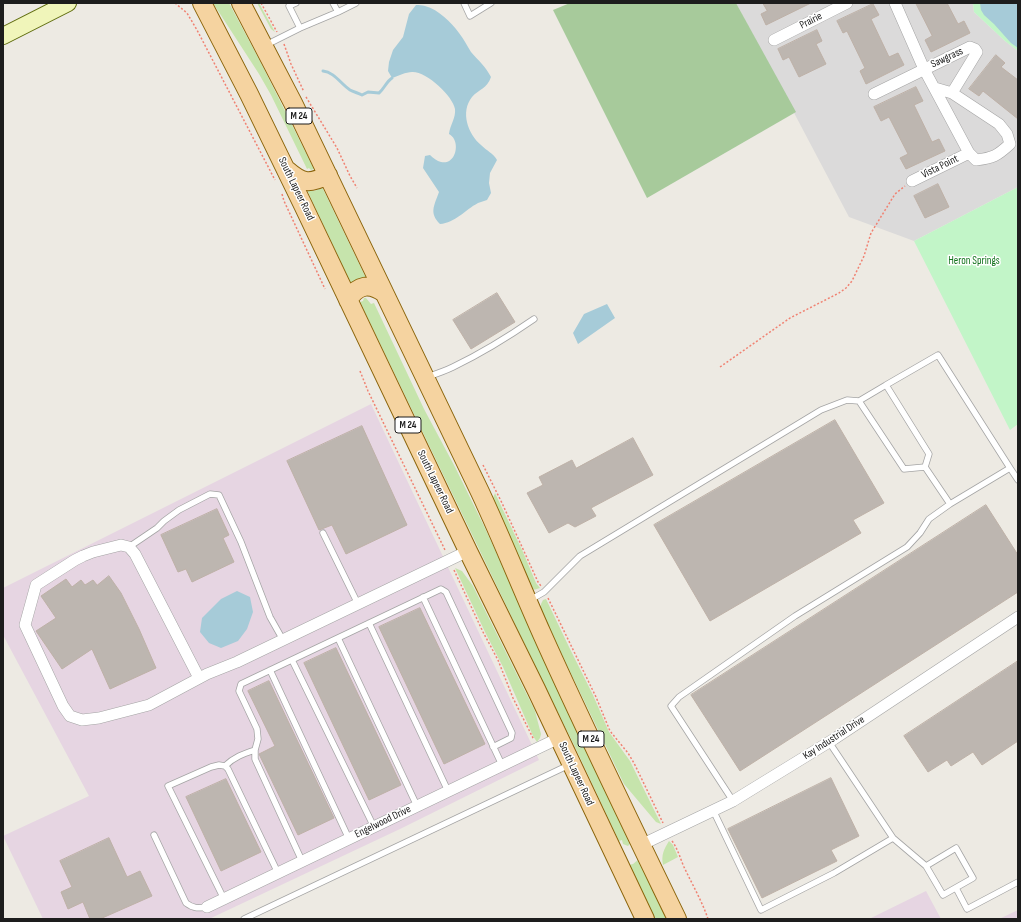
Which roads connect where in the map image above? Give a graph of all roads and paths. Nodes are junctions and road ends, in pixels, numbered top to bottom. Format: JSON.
{"nodes":[{"id":1,"x":68,"y":3,"type":"edge"},
{"id":2,"x":175,"y":3,"type":"edge"},
{"id":3,"x":202,"y":3,"type":"edge"},
{"id":4,"x":241,"y":3,"type":"edge"},
{"id":5,"x":261,"y":3,"type":"edge"},
{"id":6,"x":296,"y":3,"type":"edge"},
{"id":7,"x":333,"y":3,"type":"edge"},
{"id":8,"x":356,"y":3,"type":"edge"},
{"id":9,"x":464,"y":3,"type":"edge"},
{"id":10,"x":491,"y":3,"type":"edge"},
{"id":11,"x":847,"y":3,"type":"edge"},
{"id":12,"x":895,"y":3,"type":"edge"},
{"id":13,"x":338,"y":12,"type":"junction"},
{"id":14,"x":300,"y":28,"type":"junction"},
{"id":15,"x":3,"y":36,"type":"edge"},
{"id":16,"x":281,"y":38,"type":"junction"},
{"id":17,"x":774,"y":40,"type":"dead end"},
{"id":18,"x":264,"y":46,"type":"junction"},
{"id":19,"x":924,"y":69,"type":"junction"},
{"id":20,"x":935,"y":88,"type":"junction"},
{"id":21,"x":952,"y":93,"type":"junction"},
{"id":22,"x":874,"y":94,"type":"dead end"},
{"id":23,"x":1014,"y":144,"type":"edge"},
{"id":24,"x":969,"y":153,"type":"junction"},
{"id":25,"x":328,"y":175,"type":"junction"},
{"id":26,"x":282,"y":177,"type":"junction"},
{"id":27,"x":912,"y":181,"type":"joint"},
{"id":28,"x":357,"y":188,"type":"dead end"},
{"id":29,"x":281,"y":192,"type":"dead end"},
{"id":30,"x":325,"y":289,"type":"dead end"},
{"id":31,"x":384,"y":292,"type":"junction"},
{"id":32,"x":348,"y":300,"type":"junction"},
{"id":33,"x":534,"y":319,"type":"dead end"},
{"id":34,"x":720,"y":367,"type":"dead end"},
{"id":35,"x":360,"y":371,"type":"dead end"},
{"id":36,"x":425,"y":378,"type":"junction"},
{"id":37,"x":886,"y":385,"type":"junction"},
{"id":38,"x":859,"y":401,"type":"junction"},
{"id":39,"x":482,"y":463,"type":"dead end"},
{"id":40,"x":925,"y":467,"type":"junction"},
{"id":41,"x":1010,"y":468,"type":"junction"},
{"id":42,"x":1018,"y":480,"type":"edge"},
{"id":43,"x":950,"y":504,"type":"junction"},
{"id":44,"x":323,"y":533,"type":"dead end"},
{"id":45,"x":129,"y":547,"type":"junction"},
{"id":46,"x":468,"y":551,"type":"junction"},
{"id":47,"x":446,"y":552,"type":"dead end"},
{"id":48,"x":453,"y":567,"type":"dead end"},
{"id":49,"x":544,"y":592,"type":"junction"},
{"id":50,"x":423,"y":597,"type":"junction"},
{"id":51,"x":528,"y":601,"type":"junction"},
{"id":52,"x":358,"y":604,"type":"junction"},
{"id":53,"x":1018,"y":617,"type":"edge"},
{"id":54,"x":369,"y":623,"type":"junction"},
{"id":55,"x":338,"y":638,"type":"junction"},
{"id":56,"x":283,"y":640,"type":"junction"},
{"id":57,"x":292,"y":660,"type":"junction"},
{"id":58,"x":270,"y":670,"type":"junction"},
{"id":59,"x":199,"y":678,"type":"junction"},
{"id":60,"x":532,"y":737,"type":"dead end"},
{"id":61,"x":559,"y":738,"type":"junction"},
{"id":62,"x":829,"y":742,"type":"junction"},
{"id":63,"x":493,"y":747,"type":"junction"},
{"id":64,"x":254,"y":750,"type":"junction"},
{"id":65,"x":571,"y":764,"type":"junction"},
{"id":66,"x":502,"y":765,"type":"junction"},
{"id":67,"x":225,"y":766,"type":"junction"},
{"id":68,"x":448,"y":791,"type":"junction"},
{"id":69,"x":733,"y":800,"type":"junction"},
{"id":70,"x":417,"y":806,"type":"junction"},
{"id":71,"x":713,"y":810,"type":"junction"},
{"id":72,"x":663,"y":824,"type":"dead end"},
{"id":73,"x":374,"y":827,"type":"junction"},
{"id":74,"x":154,"y":835,"type":"dead end"},
{"id":75,"x":893,"y":838,"type":"junction"},
{"id":76,"x":349,"y":839,"type":"junction"},
{"id":77,"x":671,"y":839,"type":"dead end"},
{"id":78,"x":641,"y":844,"type":"junction"},
{"id":79,"x":613,"y":852,"type":"junction"},
{"id":80,"x":302,"y":861,"type":"junction"},
{"id":81,"x":926,"y":866,"type":"junction"},
{"id":82,"x":278,"y":872,"type":"junction"},
{"id":83,"x":1018,"y":882,"type":"edge"},
{"id":84,"x":956,"y":888,"type":"junction"},
{"id":85,"x":224,"y":899,"type":"junction"},
{"id":86,"x":207,"y":906,"type":"joint"},
{"id":87,"x":244,"y":919,"type":"edge"},
{"id":88,"x":645,"y":919,"type":"edge"},
{"id":89,"x":677,"y":919,"type":"edge"},
{"id":90,"x":708,"y":919,"type":"edge"}],
"edges":[{"from":1,"to":15,"type":"main road"},
{"from":2,"to":26,"type":"path"},
{"from":3,"to":26,"type":"main road","name":"South Lapeer Road","number":"M 24"},
{"from":4,"to":18,"type":"main road","number":"M 24"},
{"from":5,"to":16,"type":"path"},
{"from":6,"to":14,"type":"lane"},
{"from":7,"to":13,"type":"lane"},
{"from":8,"to":13,"type":"lane"},
{"from":9,"to":10,"type":"lane"},
{"from":11,"to":17,"type":"street","name":"Prairie"},
{"from":12,"to":19,"type":"street"},
{"from":13,"to":14,"type":"lane"},
{"from":14,"to":16,"type":"lane"},
{"from":16,"to":18,"type":"lane"},
{"from":16,"to":28,"type":"path"},
{"from":18,"to":25,"type":"main road","number":"M 24"},
{"from":19,"to":20,"type":"street"},
{"from":19,"to":21,"type":"street","name":"Sawgrass"},
{"from":19,"to":22,"type":"street","name":"Sawgrass"},
{"from":20,"to":21,"type":"street"},
{"from":20,"to":24,"type":"street"},
{"from":21,"to":23,"type":"street"},
{"from":23,"to":24,"type":"street"},
{"from":24,"to":27,"type":"street","name":"Vista Point"},
{"from":25,"to":26,"type":"main road"},
{"from":25,"to":31,"type":"main road","number":"M 24"},
{"from":26,"to":32,"type":"main road","name":"South Lapeer Road","number":"M 24"},
{"from":27,"to":34,"type":"path"},
{"from":29,"to":30,"type":"path"},
{"from":31,"to":32,"type":"main road"},
{"from":31,"to":36,"type":"main road","number":"M 24"},
{"from":32,"to":46,"type":"main road","name":"South Lapeer Road","number":"M 24"},
{"from":33,"to":36,"type":"lane"},
{"from":35,"to":47,"type":"path"},
{"from":36,"to":51,"type":"main road","number":"M 24"},
{"from":37,"to":38,"type":"lane"},
{"from":37,"to":40,"type":"lane"},
{"from":37,"to":41,"type":"lane"},
{"from":38,"to":40,"type":"lane"},
{"from":38,"to":49,"type":"lane"},
{"from":39,"to":49,"type":"path"},
{"from":40,"to":43,"type":"lane"},
{"from":41,"to":42,"type":"lane"},
{"from":41,"to":43,"type":"lane"},
{"from":43,"to":69,"type":"lane"},
{"from":44,"to":52,"type":"lane"},
{"from":45,"to":56,"type":"lane"},
{"from":45,"to":59,"type":"street"},
{"from":45,"to":59,"type":"street"},
{"from":46,"to":52,"type":"street"},
{"from":46,"to":61,"type":"main road","name":"South Lapeer Road","number":"M 24"},
{"from":48,"to":60,"type":"path"},
{"from":49,"to":51,"type":"lane"},
{"from":49,"to":72,"type":"path"},
{"from":50,"to":54,"type":"lane"},
{"from":50,"to":63,"type":"lane"},
{"from":50,"to":63,"type":"lane"},
{"from":51,"to":78,"type":"main road","number":"M 24"},
{"from":52,"to":56,"type":"street"},
{"from":53,"to":62,"type":"street","name":"Kay Industrial Drive"},
{"from":54,"to":55,"type":"lane"},
{"from":54,"to":68,"type":"lane"},
{"from":55,"to":57,"type":"lane"},
{"from":55,"to":70,"type":"lane"},
{"from":56,"to":59,"type":"street"},
{"from":57,"to":58,"type":"lane"},
{"from":57,"to":73,"type":"lane"},
{"from":58,"to":64,"type":"lane"},
{"from":58,"to":76,"type":"lane"},
{"from":61,"to":65,"type":"main road","name":"South Lapeer Road","number":"M 24"},
{"from":61,"to":66,"type":"street","name":"Engelwood Drive"},
{"from":62,"to":69,"type":"street","name":"Kay Industrial Drive"},
{"from":62,"to":75,"type":"lane"},
{"from":63,"to":66,"type":"lane"},
{"from":64,"to":67,"type":"lane"},
{"from":64,"to":80,"type":"lane"},
{"from":65,"to":79,"type":"main road","name":"South Lapeer Road","number":"M 24"},
{"from":65,"to":87,"type":"lane"},
{"from":66,"to":68,"type":"street","name":"Engelwood Drive"},
{"from":67,"to":82,"type":"lane"},
{"from":67,"to":85,"type":"lane"},
{"from":68,"to":70,"type":"street","name":"Engelwood Drive"},
{"from":69,"to":71,"type":"street","name":"Kay Industrial Drive"},
{"from":70,"to":73,"type":"street","name":"Engelwood Drive"},
{"from":71,"to":75,"type":"lane"},
{"from":71,"to":78,"type":"street","name":"Kay Industrial Drive"},
{"from":73,"to":76,"type":"street","name":"Engelwood Drive"},
{"from":74,"to":86,"type":"lane"},
{"from":75,"to":81,"type":"lane"},
{"from":76,"to":80,"type":"street","name":"Engelwood Drive"},
{"from":77,"to":90,"type":"path"},
{"from":78,"to":79,"type":"main road"},
{"from":78,"to":89,"type":"main road","number":"M 24"},
{"from":79,"to":88,"type":"main road","name":"South Lapeer Road","number":"M 24"},
{"from":80,"to":82,"type":"street","name":"Engelwood Drive"},
{"from":81,"to":84,"type":"lane"},
{"from":81,"to":84,"type":"lane"},
{"from":82,"to":85,"type":"street","name":"Engelwood Drive"},
{"from":83,"to":84,"type":"lane"},
{"from":85,"to":86,"type":"street","name":"Engelwood Drive"}]}
